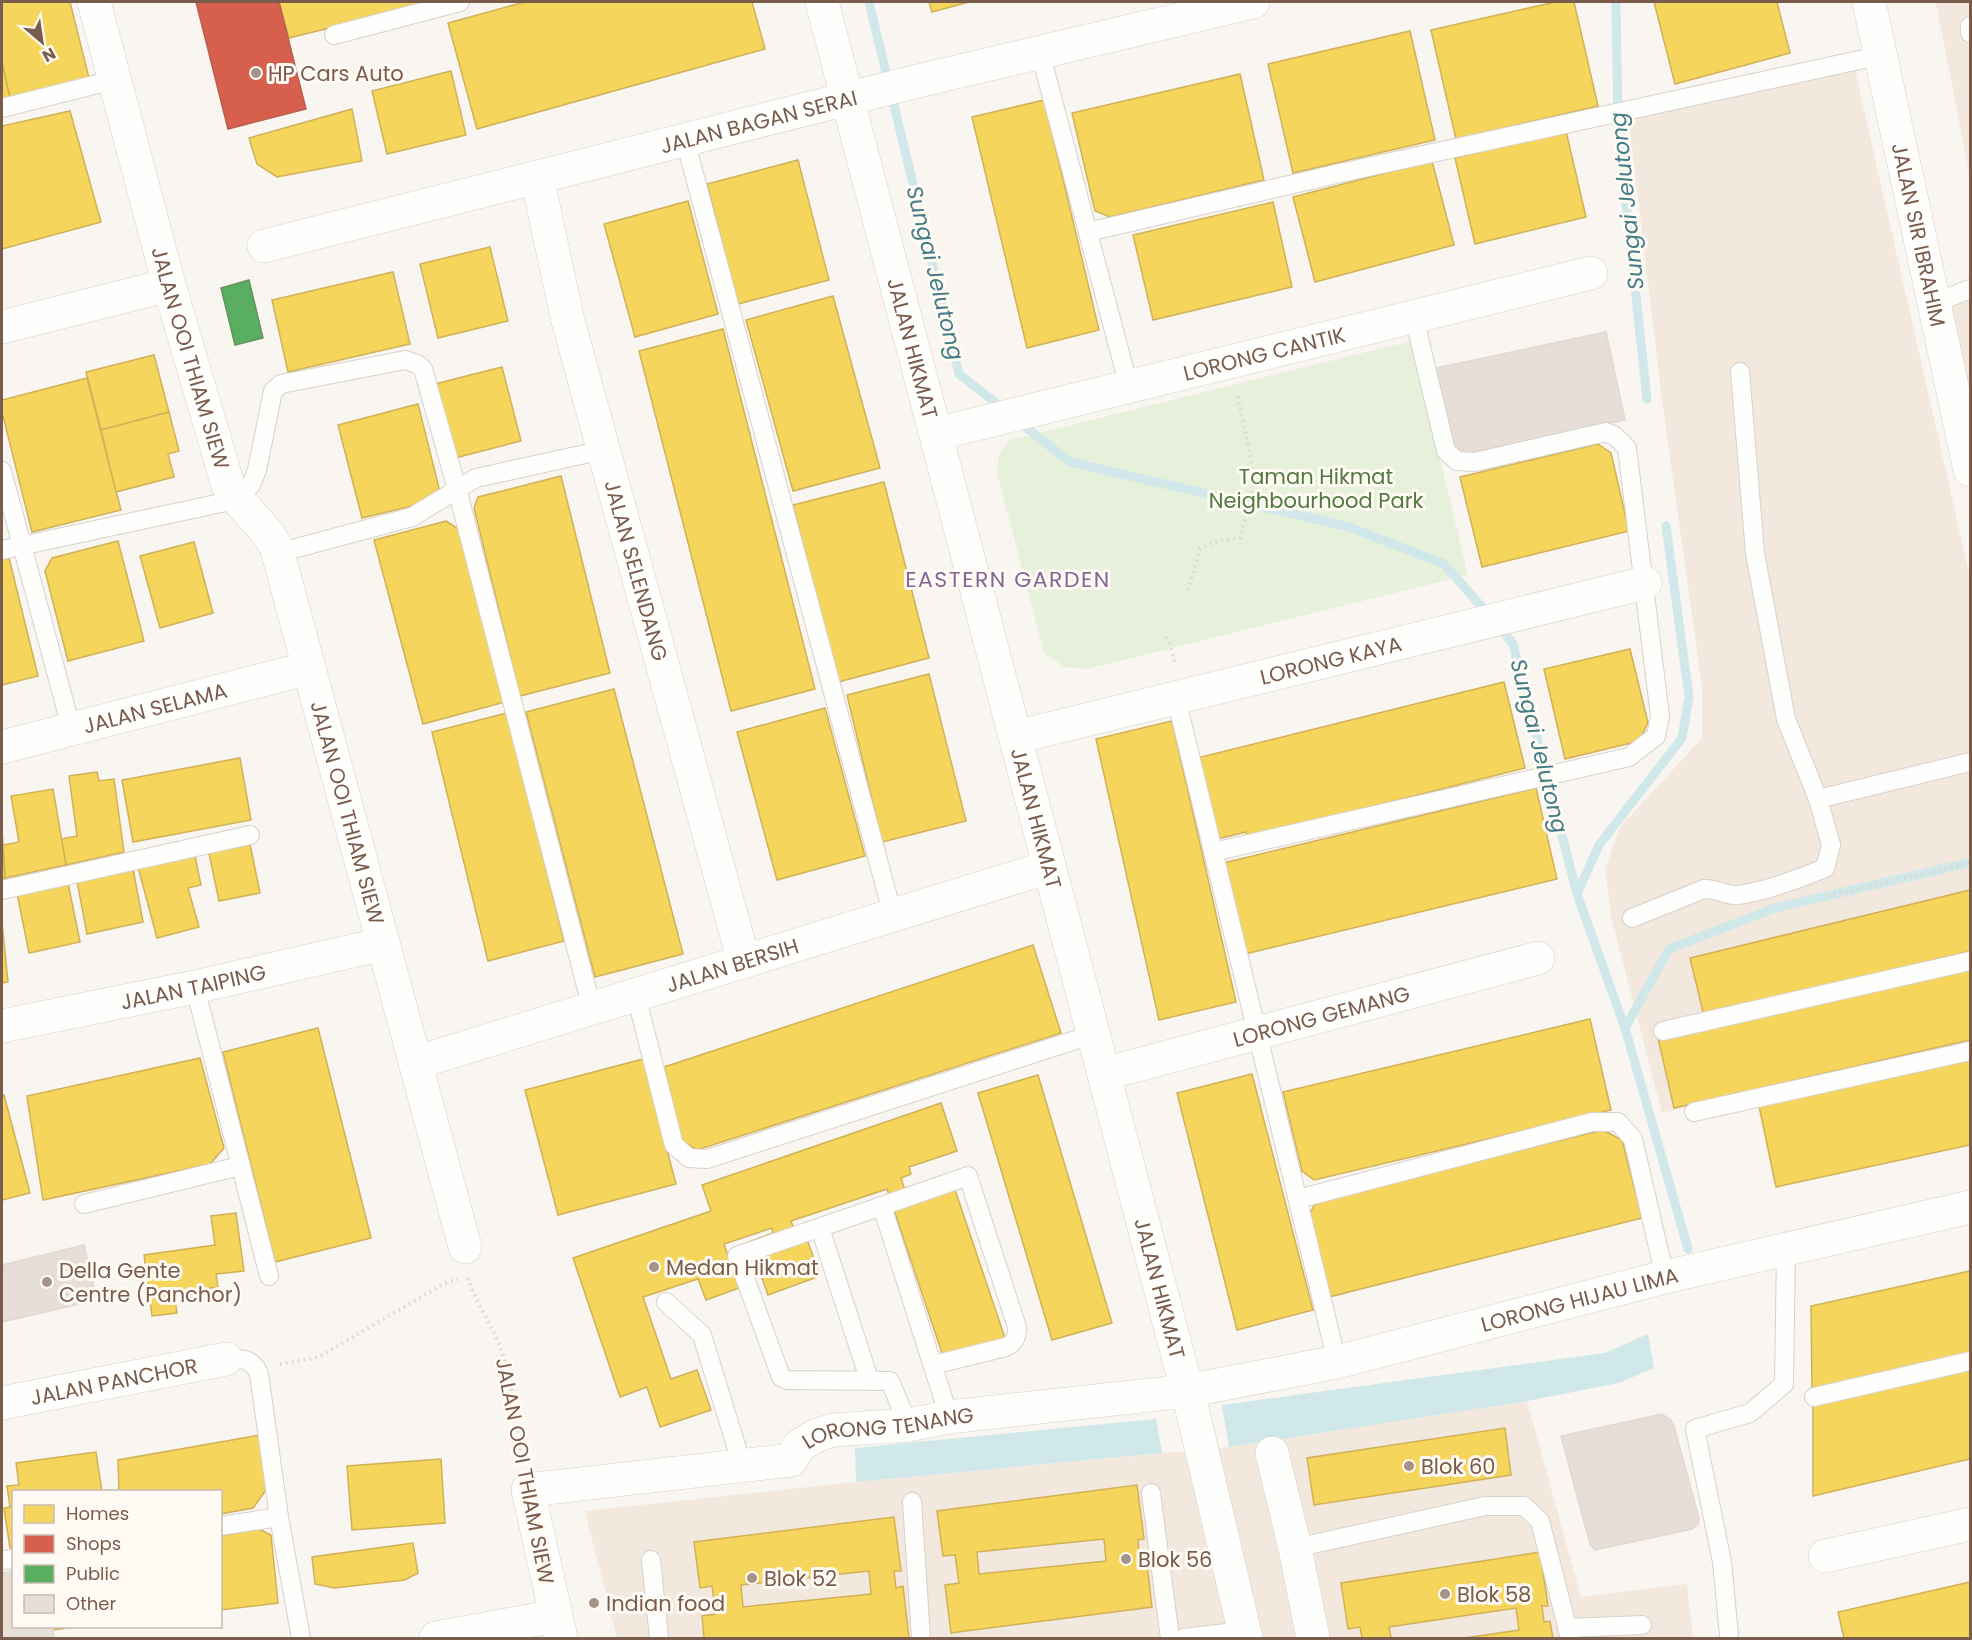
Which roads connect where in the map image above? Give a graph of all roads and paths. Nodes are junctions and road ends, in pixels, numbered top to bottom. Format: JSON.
{"nodes":[{"id":1,"x":94,"y":2,"type":"edge"},
{"id":2,"x":460,"y":2,"type":"edge"},
{"id":3,"x":822,"y":2,"type":"edge"},
{"id":4,"x":1253,"y":2,"type":"edge"},
{"id":5,"x":1869,"y":2,"type":"edge"},
{"id":6,"x":1971,"y":26,"type":"edge"},
{"id":7,"x":1971,"y":33,"type":"edge"},
{"id":8,"x":334,"y":35,"type":"dead end"},
{"id":9,"x":1040,"y":52,"type":"junction"},
{"id":10,"x":1882,"y":55,"type":"junction"},
{"id":11,"x":114,"y":80,"type":"junction"},
{"id":12,"x":854,"y":97,"type":"junction"},
{"id":13,"x":2,"y":108,"type":"edge"},
{"id":14,"x":685,"y":140,"type":"junction"},
{"id":15,"x":537,"y":177,"type":"junction"},
{"id":16,"x":1088,"y":232,"type":"junction"},
{"id":17,"x":264,"y":246,"type":"dead end"},
{"id":18,"x":1591,"y":273,"type":"dead end"},
{"id":19,"x":169,"y":285,"type":"junction"},
{"id":20,"x":1971,"y":289,"type":"edge"},
{"id":21,"x":1934,"y":303,"type":"junction"},
{"id":22,"x":1414,"y":317,"type":"junction"},
{"id":23,"x":2,"y":327,"type":"edge"},
{"id":24,"x":1231,"y":362,"type":"junction"},
{"id":25,"x":1740,"y":372,"type":"dead end"},
{"id":26,"x":1129,"y":387,"type":"junction"},
{"id":27,"x":936,"y":434,"type":"junction"},
{"id":28,"x":603,"y":450,"type":"junction"},
{"id":29,"x":1970,"y":466,"type":"edge"},
{"id":30,"x":2,"y":471,"type":"edge"},
{"id":31,"x":457,"y":489,"type":"junction"},
{"id":32,"x":235,"y":500,"type":"junction"},
{"id":33,"x":22,"y":545,"type":"junction"},
{"id":34,"x":2,"y":550,"type":"edge"},
{"id":35,"x":278,"y":553,"type":"junction"},
{"id":36,"x":1645,"y":583,"type":"junction"},
{"id":37,"x":1188,"y":590,"type":"dead end"},
{"id":38,"x":309,"y":668,"type":"junction"},
{"id":39,"x":1176,"y":698,"type":"junction"},
{"id":40,"x":72,"y":731,"type":"junction"},
{"id":41,"x":1016,"y":737,"type":"junction"},
{"id":42,"x":2,"y":747,"type":"edge"},
{"id":43,"x":1971,"y":762,"type":"edge"},
{"id":44,"x":1818,"y":799,"type":"junction"},
{"id":45,"x":250,"y":835,"type":"dead end"},
{"id":46,"x":1213,"y":852,"type":"junction"},
{"id":47,"x":1971,"y":863,"type":"edge"},
{"id":48,"x":1049,"y":867,"type":"junction"},
{"id":49,"x":2,"y":890,"type":"edge"},
{"id":50,"x":1821,"y":898,"type":"dead end"},
{"id":51,"x":893,"y":916,"type":"junction"},
{"id":52,"x":1632,"y":918,"type":"dead end"},
{"id":53,"x":383,"y":944,"type":"junction"},
{"id":54,"x":1538,"y":958,"type":"dead end"},
{"id":55,"x":1971,"y":961,"type":"edge"},
{"id":56,"x":744,"y":962,"type":"junction"},
{"id":57,"x":195,"y":987,"type":"junction"},
{"id":58,"x":636,"y":995,"type":"junction"},
{"id":59,"x":592,"y":1009,"type":"junction"},
{"id":60,"x":2,"y":1026,"type":"edge"},
{"id":61,"x":1663,"y":1031,"type":"dead end"},
{"id":62,"x":1257,"y":1033,"type":"junction"},
{"id":63,"x":1094,"y":1034,"type":"junction"},
{"id":64,"x":1971,"y":1051,"type":"edge"},
{"id":65,"x":415,"y":1063,"type":"junction"},
{"id":66,"x":1104,"y":1074,"type":"junction"},
{"id":67,"x":1694,"y":1112,"type":"dead end"},
{"id":68,"x":240,"y":1166,"type":"junction"},
{"id":69,"x":1298,"y":1199,"type":"junction"},
{"id":70,"x":84,"y":1204,"type":"dead end"},
{"id":71,"x":882,"y":1206,"type":"junction"},
{"id":72,"x":1971,"y":1207,"type":"edge"},
{"id":73,"x":820,"y":1228,"type":"junction"},
{"id":74,"x":1786,"y":1249,"type":"junction"},
{"id":75,"x":466,"y":1262,"type":"junction"},
{"id":76,"x":269,"y":1276,"type":"dead end"},
{"id":77,"x":1665,"y":1277,"type":"junction"},
{"id":78,"x":666,"y":1302,"type":"dead end"},
{"id":79,"x":1971,"y":1361,"type":"edge"},
{"id":80,"x":241,"y":1362,"type":"junction"},
{"id":81,"x":1337,"y":1362,"type":"junction"},
{"id":82,"x":933,"y":1365,"type":"junction"},
{"id":83,"x":869,"y":1379,"type":"junction"},
{"id":84,"x":1814,"y":1397,"type":"dead end"},
{"id":85,"x":1190,"y":1402,"type":"junction"},
{"id":86,"x":2,"y":1403,"type":"edge"},
{"id":87,"x":949,"y":1417,"type":"junction"},
{"id":88,"x":908,"y":1425,"type":"junction"},
{"id":89,"x":1272,"y":1453,"type":"dead end"},
{"id":90,"x":742,"y":1465,"type":"junction"},
{"id":91,"x":528,"y":1490,"type":"junction"},
{"id":92,"x":1151,"y":1493,"type":"dead end"},
{"id":93,"x":912,"y":1502,"type":"dead end"},
{"id":94,"x":279,"y":1517,"type":"junction"},
{"id":95,"x":1971,"y":1524,"type":"edge"},
{"id":96,"x":222,"y":1526,"type":"edge"},
{"id":97,"x":1295,"y":1548,"type":"junction"},
{"id":98,"x":1825,"y":1556,"type":"dead end"},
{"id":99,"x":651,"y":1560,"type":"dead end"},
{"id":100,"x":1642,"y":1625,"type":"dead end"},
{"id":101,"x":558,"y":1627,"type":"edge"},
{"id":102,"x":1569,"y":1633,"type":"edge"},
{"id":103,"x":1245,"y":1635,"type":"edge"},
{"id":104,"x":1730,"y":1635,"type":"dead end"},
{"id":105,"x":301,"y":1638,"type":"edge"},
{"id":106,"x":436,"y":1638,"type":"edge"},
{"id":107,"x":659,"y":1638,"type":"edge"},
{"id":108,"x":921,"y":1638,"type":"edge"},
{"id":109,"x":1170,"y":1638,"type":"edge"},
{"id":110,"x":1184,"y":1638,"type":"edge"},
{"id":111,"x":1313,"y":1638,"type":"edge"}],
"edges":[{"from":1,"to":11,"type":"street","name":"JALAN OOI THIAM SIEW"},
{"from":2,"to":8,"type":"lane"},
{"from":3,"to":12,"type":"street","name":"JALAN HIKMAT"},
{"from":4,"to":9,"type":"street","name":"JALAN BAGAN SERAI"},
{"from":5,"to":10,"type":"street","name":"JALAN SIR IBRAHIM"},
{"from":6,"to":7,"type":"lane"},
{"from":9,"to":12,"type":"street","name":"JALAN BAGAN SERAI"},
{"from":9,"to":16,"type":"lane"},
{"from":10,"to":16,"type":"lane"},
{"from":10,"to":21,"type":"street","name":"JALAN SIR IBRAHIM"},
{"from":11,"to":13,"type":"lane"},
{"from":11,"to":19,"type":"street","name":"JALAN OOI THIAM SIEW"},
{"from":12,"to":14,"type":"street","name":"JALAN BAGAN SERAI"},
{"from":12,"to":27,"type":"street","name":"JALAN HIKMAT"},
{"from":14,"to":15,"type":"street","name":"JALAN BAGAN SERAI"},
{"from":14,"to":51,"type":"lane"},
{"from":15,"to":17,"type":"street","name":"JALAN BAGAN SERAI"},
{"from":15,"to":28,"type":"street","name":"JALAN SELENDANG"},
{"from":16,"to":26,"type":"lane"},
{"from":18,"to":22,"type":"street","name":"LORONG CANTIK"},
{"from":19,"to":23,"type":"street"},
{"from":19,"to":32,"type":"street","name":"JALAN OOI THIAM SIEW"},
{"from":20,"to":21,"type":"lane"},
{"from":21,"to":29,"type":"street","name":"JALAN SIR IBRAHIM"},
{"from":22,"to":24,"type":"street","name":"LORONG CANTIK"},
{"from":22,"to":36,"type":"lane"},
{"from":24,"to":26,"type":"street","name":"LORONG CANTIK"},
{"from":24,"to":37,"type":"path"},
{"from":25,"to":44,"type":"lane"},
{"from":26,"to":27,"type":"street","name":"LORONG CANTIK"},
{"from":27,"to":41,"type":"street","name":"JALAN HIKMAT"},
{"from":28,"to":31,"type":"lane"},
{"from":28,"to":56,"type":"street","name":"JALAN SELENDANG"},
{"from":30,"to":33,"type":"lane"},
{"from":31,"to":32,"type":"lane"},
{"from":31,"to":35,"type":"lane"},
{"from":31,"to":59,"type":"lane"},
{"from":32,"to":33,"type":"lane"},
{"from":32,"to":35,"type":"street","name":"JALAN OOI THIAM SIEW"},
{"from":33,"to":34,"type":"lane"},
{"from":33,"to":40,"type":"lane"},
{"from":35,"to":38,"type":"street","name":"JALAN OOI THIAM SIEW"},
{"from":36,"to":39,"type":"street","name":"LORONG KAYA"},
{"from":36,"to":46,"type":"lane"},
{"from":38,"to":40,"type":"street","name":"JALAN SELAMA"},
{"from":38,"to":53,"type":"street","name":"JALAN OOI THIAM SIEW"},
{"from":39,"to":41,"type":"street","name":"LORONG KAYA"},
{"from":39,"to":46,"type":"lane"},
{"from":40,"to":42,"type":"street","name":"JALAN SELAMA"},
{"from":41,"to":48,"type":"street","name":"JALAN HIKMAT"},
{"from":43,"to":44,"type":"lane"},
{"from":44,"to":52,"type":"lane"},
{"from":45,"to":49,"type":"lane"},
{"from":46,"to":62,"type":"lane"},
{"from":47,"to":50,"type":"path"},
{"from":48,"to":51,"type":"street","name":"JALAN BERSIH"},
{"from":48,"to":63,"type":"street","name":"JALAN HIKMAT"},
{"from":51,"to":56,"type":"street","name":"JALAN BERSIH"},
{"from":53,"to":57,"type":"street","name":"JALAN TAIPING"},
{"from":53,"to":65,"type":"street","name":"JALAN OOI THIAM SIEW"},
{"from":54,"to":62,"type":"street","name":"LORONG GEMANG"},
{"from":55,"to":61,"type":"lane"},
{"from":56,"to":58,"type":"street","name":"JALAN BERSIH"},
{"from":57,"to":60,"type":"street","name":"JALAN TAIPING"},
{"from":57,"to":68,"type":"lane"},
{"from":58,"to":59,"type":"street","name":"JALAN BERSIH"},
{"from":58,"to":63,"type":"lane"},
{"from":59,"to":65,"type":"street","name":"JALAN BERSIH"},
{"from":62,"to":66,"type":"street","name":"LORONG GEMANG"},
{"from":62,"to":69,"type":"lane"},
{"from":63,"to":66,"type":"street","name":"JALAN HIKMAT"},
{"from":64,"to":67,"type":"lane"},
{"from":65,"to":75,"type":"street","name":"JALAN OOI THIAM SIEW"},
{"from":66,"to":85,"type":"street","name":"JALAN HIKMAT"},
{"from":68,"to":70,"type":"lane"},
{"from":68,"to":76,"type":"lane"},
{"from":69,"to":77,"type":"lane"},
{"from":69,"to":81,"type":"lane"},
{"from":71,"to":73,"type":"lane"},
{"from":71,"to":82,"type":"lane"},
{"from":71,"to":82,"type":"lane"},
{"from":72,"to":74,"type":"street","name":"LORONG HIJAU LIMA"},
{"from":73,"to":83,"type":"lane"},
{"from":73,"to":83,"type":"lane"},
{"from":74,"to":77,"type":"street","name":"LORONG HIJAU LIMA"},
{"from":74,"to":104,"type":"lane"},
{"from":75,"to":80,"type":"path"},
{"from":75,"to":91,"type":"path","name":"JALAN OOI THIAM SIEW"},
{"from":77,"to":81,"type":"street","name":"LORONG HIJAU LIMA"},
{"from":78,"to":90,"type":"lane"},
{"from":79,"to":84,"type":"lane"},
{"from":80,"to":86,"type":"street","name":"JALAN PANCHOR"},
{"from":80,"to":94,"type":"lane"},
{"from":81,"to":85,"type":"street","name":"LORONG HIJAU LIMA"},
{"from":82,"to":87,"type":"lane"},
{"from":83,"to":88,"type":"lane"},
{"from":85,"to":87,"type":"street","name":"LORONG TENANG"},
{"from":85,"to":103,"type":"street","name":"JALAN HIKMAT"},
{"from":87,"to":88,"type":"street","name":"LORONG TENANG"},
{"from":88,"to":90,"type":"street","name":"LORONG TENANG"},
{"from":89,"to":97,"type":"street"},
{"from":90,"to":91,"type":"street","name":"LORONG TENANG"},
{"from":91,"to":101,"type":"street","name":"JALAN OOI THIAM SIEW"},
{"from":92,"to":109,"type":"lane"},
{"from":93,"to":108,"type":"lane"},
{"from":94,"to":96,"type":"lane"},
{"from":94,"to":105,"type":"lane"},
{"from":95,"to":98,"type":"street"},
{"from":97,"to":102,"type":"lane"},
{"from":97,"to":111,"type":"street"},
{"from":99,"to":107,"type":"lane"},
{"from":100,"to":102,"type":"lane"},
{"from":101,"to":106,"type":"street"},
{"from":103,"to":110,"type":"lane"}]}
